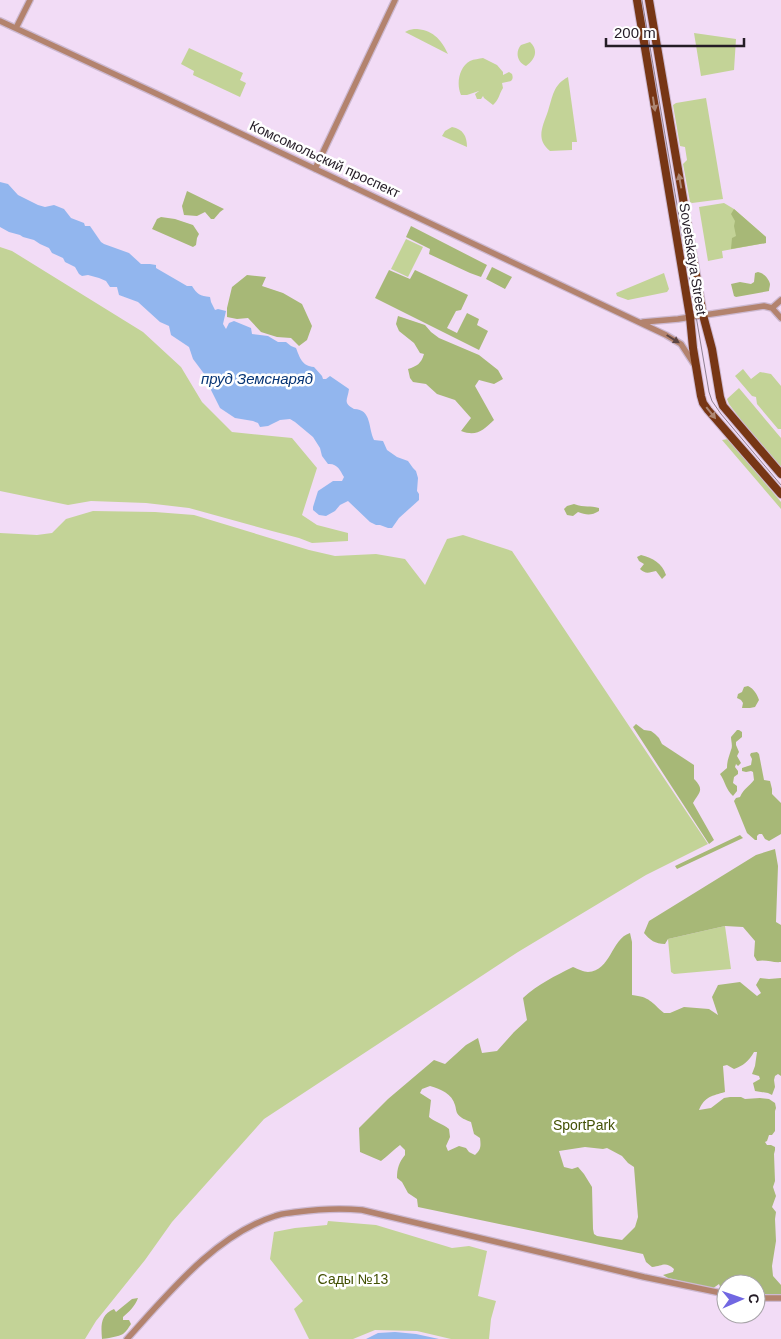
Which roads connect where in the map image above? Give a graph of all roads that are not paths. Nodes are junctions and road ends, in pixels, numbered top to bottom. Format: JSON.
{"nodes":[{"id":1,"x":30,"y":0,"type":"edge"},
{"id":2,"x":394,"y":0,"type":"edge"},
{"id":3,"x":637,"y":0,"type":"edge"},
{"id":4,"x":649,"y":0,"type":"edge"},
{"id":5,"x":0,"y":21,"type":"edge"},
{"id":6,"x":16,"y":28,"type":"junction"},
{"id":7,"x":315,"y":169,"type":"junction"},
{"id":8,"x":781,"y":300,"type":"edge"},
{"id":9,"x":772,"y":308,"type":"junction"},
{"id":10,"x":703,"y":315,"type":"junction"},
{"id":11,"x":690,"y":317,"type":"junction"},
{"id":12,"x":781,"y":317,"type":"edge"},
{"id":13,"x":639,"y":322,"type":"junction"},
{"id":14,"x":696,"y":368,"type":"junction"},
{"id":15,"x":781,"y":474,"type":"edge"},
{"id":16,"x":781,"y":494,"type":"edge"},
{"id":17,"x":716,"y":1292,"type":"edge"},
{"id":18,"x":766,"y":1298,"type":"edge"},
{"id":19,"x":781,"y":1298,"type":"edge"},
{"id":20,"x":127,"y":1339,"type":"edge"}],
"edges":[{"from":1,"to":6,"type":"street"},
{"from":2,"to":7,"type":"street"},
{"from":3,"to":11,"type":"main road","name":"Sovetskaya Street","one_way":true},
{"from":10,"to":4,"type":"main road","name":"Sovetskaya Street","one_way":true},
{"from":5,"to":6,"type":"street","name":"Комсомольский проспект"},
{"from":6,"to":7,"type":"street","name":"Комсомольский проспект"},
{"from":7,"to":13,"type":"street","name":"Комсомольский проспект"},
{"from":8,"to":9,"type":"street"},
{"from":9,"to":10,"type":"street","name":"Комсомольский проспект"},
{"from":9,"to":12,"type":"street"},
{"from":10,"to":11,"type":"street","name":"Комсомольский проспект"},
{"from":10,"to":15,"type":"main road","name":"Sovetskaya Street"},
{"from":11,"to":13,"type":"street","name":"Комсомольский проспект"},
{"from":11,"to":14,"type":"main road","name":"Sovetskaya Street"},
{"from":13,"to":14,"type":"street","name":"Комсомольский проспект","one_way":true},
{"from":14,"to":16,"type":"main road","name":"Sovetskaya Street","one_way":true},
{"from":17,"to":20,"type":"street"},
{"from":18,"to":19,"type":"street"}]}
